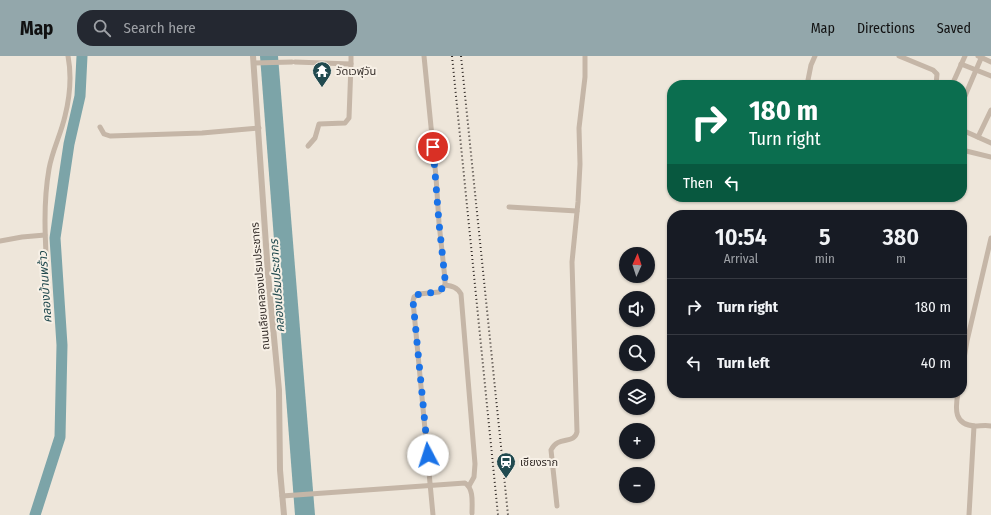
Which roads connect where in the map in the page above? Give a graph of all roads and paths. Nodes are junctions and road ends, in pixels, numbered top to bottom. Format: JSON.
{"nodes":[{"id":1,"x":68,"y":56,"type":"edge"},
{"id":2,"x":253,"y":56,"type":"edge"},
{"id":3,"x":351,"y":56,"type":"edge"},
{"id":4,"x":424,"y":56,"type":"edge"},
{"id":5,"x":585,"y":56,"type":"edge"},
{"id":6,"x":815,"y":56,"type":"edge"},
{"id":7,"x":900,"y":56,"type":"edge"},
{"id":8,"x":965,"y":56,"type":"edge"},
{"id":9,"x":980,"y":57,"type":"edge"},
{"id":10,"x":991,"y":62,"type":"edge"},
{"id":11,"x":257,"y":63,"type":"junction"},
{"id":12,"x":351,"y":64,"type":"junction"},
{"id":13,"x":961,"y":64,"type":"junction"},
{"id":14,"x":976,"y":70,"type":"junction"},
{"id":15,"x":991,"y":76,"type":"edge"},
{"id":16,"x":808,"y":80,"type":"edge"},
{"id":17,"x":936,"y":80,"type":"edge"},
{"id":18,"x":954,"y":80,"type":"edge"},
{"id":19,"x":967,"y":91,"type":"edge"},
{"id":20,"x":991,"y":110,"type":"edge"},
{"id":21,"x":100,"y":126,"type":"dead end"},
{"id":22,"x":259,"y":128,"type":"junction"},
{"id":23,"x":967,"y":132,"type":"edge"},
{"id":24,"x":978,"y":137,"type":"junction"},
{"id":25,"x":991,"y":143,"type":"edge"},
{"id":26,"x":308,"y":146,"type":"dead end"},
{"id":27,"x":967,"y":151,"type":"edge"},
{"id":28,"x":991,"y":157,"type":"edge"},
{"id":29,"x":509,"y":206,"type":"dead end"},
{"id":30,"x":577,"y":211,"type":"junction"},
{"id":31,"x":45,"y":235,"type":"junction"},
{"id":32,"x":991,"y":238,"type":"edge"},
{"id":33,"x":0,"y":241,"type":"edge"},
{"id":34,"x":47,"y":272,"type":"dead end"},
{"id":35,"x":445,"y":285,"type":"junction"},
{"id":36,"x":967,"y":339,"type":"edge"},
{"id":37,"x":957,"y":398,"type":"edge"},
{"id":38,"x":974,"y":426,"type":"junction"},
{"id":39,"x":991,"y":426,"type":"edge"},
{"id":40,"x":431,"y":486,"type":"junction"},
{"id":41,"x":469,"y":486,"type":"junction"},
{"id":42,"x":282,"y":496,"type":"junction"},
{"id":43,"x":557,"y":506,"type":"dead end"},
{"id":44,"x":472,"y":513,"type":"dead end"},
{"id":45,"x":284,"y":515,"type":"edge"},
{"id":46,"x":433,"y":515,"type":"edge"},
{"id":47,"x":969,"y":515,"type":"edge"}],
"edges":[{"from":1,"to":31,"type":"street"},
{"from":2,"to":11,"type":"street","name":"ถนนเลียบคลองเปรมประชากร"},
{"from":3,"to":12,"type":"street"},
{"from":4,"to":35,"type":"street"},
{"from":5,"to":30,"type":"street"},
{"from":6,"to":16,"type":"street"},
{"from":7,"to":17,"type":"street"},
{"from":8,"to":13,"type":"street"},
{"from":9,"to":10,"type":"street"},
{"from":9,"to":14,"type":"street"},
{"from":11,"to":12,"type":"street"},
{"from":11,"to":22,"type":"street","name":"ถนนเลียบคลองเปรมประชากร"},
{"from":12,"to":26,"type":"street"},
{"from":13,"to":14,"type":"street"},
{"from":13,"to":18,"type":"street"},
{"from":14,"to":15,"type":"street"},
{"from":14,"to":19,"type":"street"},
{"from":20,"to":24,"type":"street"},
{"from":21,"to":22,"type":"street"},
{"from":22,"to":42,"type":"street","name":"ถนนเลียบคลองเปรมประชากร"},
{"from":23,"to":24,"type":"street"},
{"from":24,"to":25,"type":"street"},
{"from":27,"to":28,"type":"street"},
{"from":29,"to":30,"type":"street"},
{"from":30,"to":43,"type":"street"},
{"from":31,"to":33,"type":"street"},
{"from":31,"to":34,"type":"street"},
{"from":32,"to":36,"type":"street"},
{"from":35,"to":40,"type":"street"},
{"from":35,"to":41,"type":"street"},
{"from":37,"to":38,"type":"street"},
{"from":38,"to":39,"type":"street"},
{"from":38,"to":47,"type":"street"},
{"from":40,"to":41,"type":"street"},
{"from":40,"to":42,"type":"street"},
{"from":40,"to":46,"type":"street"},
{"from":41,"to":44,"type":"street"},
{"from":42,"to":45,"type":"street","name":"ถนนเลียบคลองเปรมประชากร"}]}
